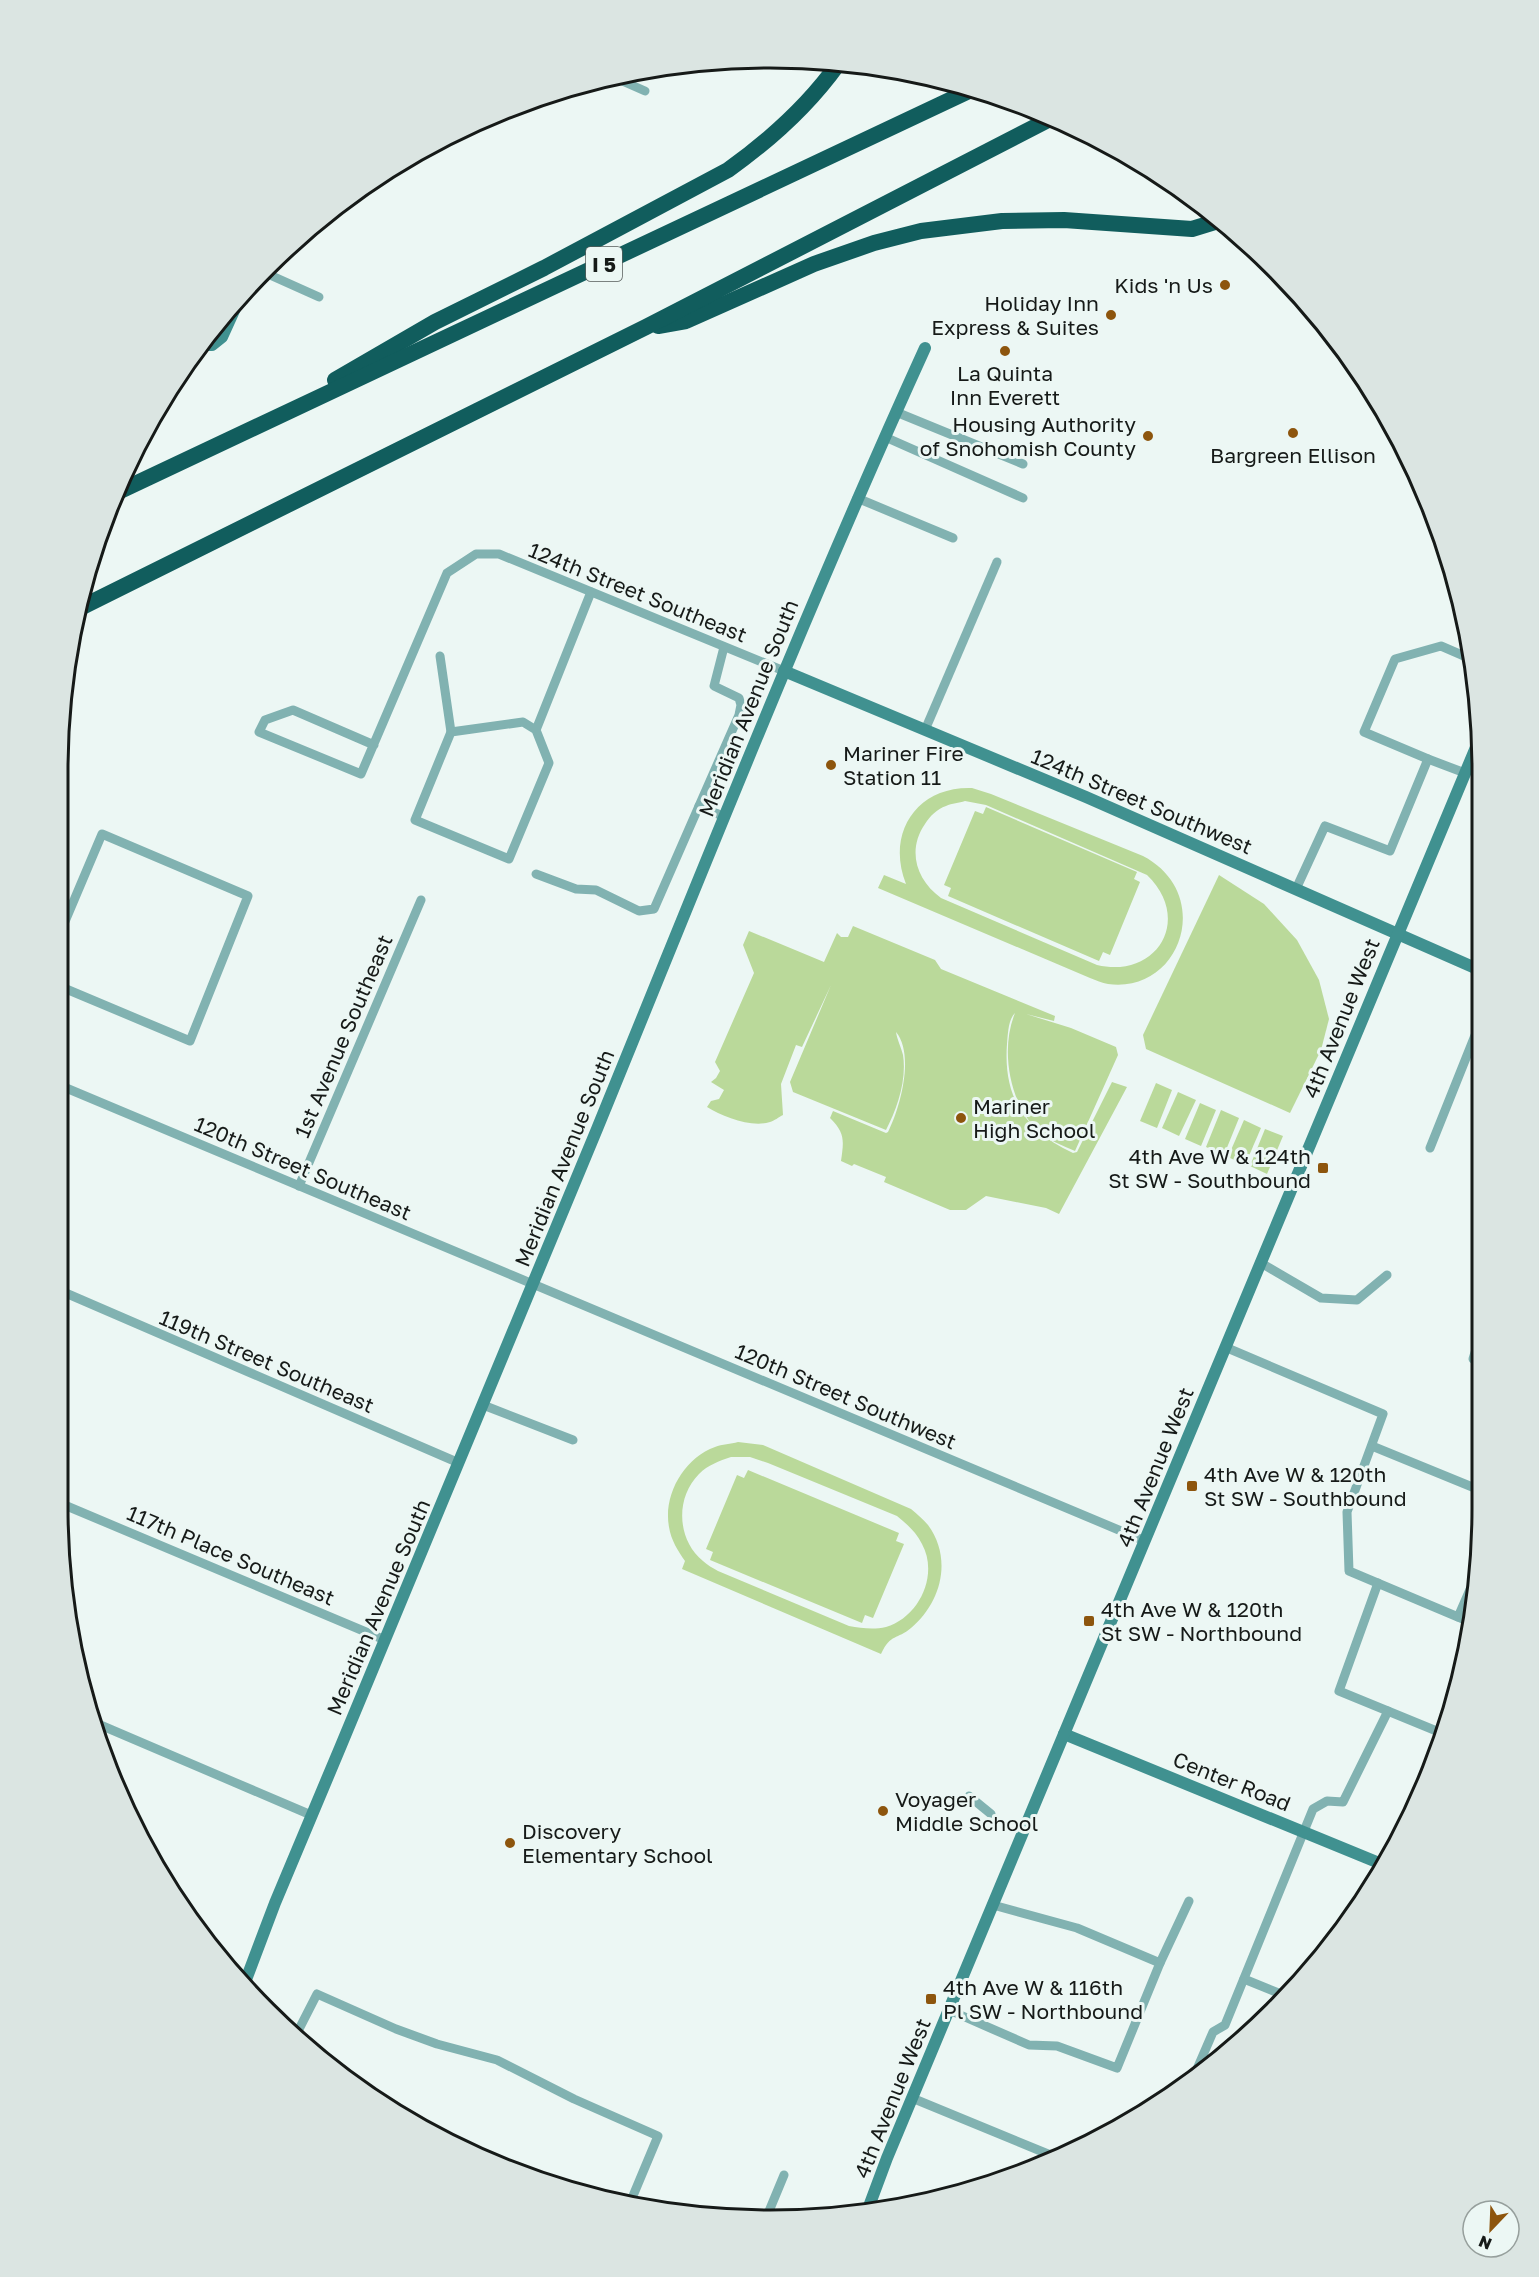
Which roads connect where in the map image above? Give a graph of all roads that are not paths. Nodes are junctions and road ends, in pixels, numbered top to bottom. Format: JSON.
{"nodes":[{"id":1,"x":833,"y":71,"type":"edge"},
{"id":2,"x":626,"y":83,"type":"edge"},
{"id":3,"x":645,"y":91,"type":"dead end"},
{"id":4,"x":962,"y":94,"type":"edge"},
{"id":5,"x":1042,"y":123,"type":"edge"},
{"id":6,"x":1210,"y":224,"type":"edge"},
{"id":7,"x":271,"y":275,"type":"edge"},
{"id":8,"x":319,"y":297,"type":"dead end"},
{"id":9,"x":228,"y":324,"type":"edge"},
{"id":10,"x":646,"y":327,"type":"junction"},
{"id":11,"x":211,"y":345,"type":"edge"},
{"id":12,"x":925,"y":348,"type":"dead end"},
{"id":13,"x":896,"y":412,"type":"junction"},
{"id":14,"x":236,"y":436,"type":"junction"},
{"id":15,"x":885,"y":437,"type":"junction"},
{"id":16,"x":1023,"y":464,"type":"dead end"},
{"id":17,"x":127,"y":488,"type":"edge"},
{"id":18,"x":857,"y":498,"type":"junction"},
{"id":19,"x":1023,"y":498,"type":"dead end"},
{"id":20,"x":953,"y":538,"type":"dead end"},
{"id":21,"x":996,"y":562,"type":"dead end"},
{"id":22,"x":591,"y":592,"type":"junction"},
{"id":23,"x":87,"y":604,"type":"edge"},
{"id":24,"x":724,"y":646,"type":"junction"},
{"id":25,"x":1461,"y":655,"type":"edge"},
{"id":26,"x":440,"y":656,"type":"dead end"},
{"id":27,"x":784,"y":671,"type":"junction"},
{"id":28,"x":536,"y":730,"type":"junction"},
{"id":29,"x":925,"y":730,"type":"junction"},
{"id":30,"x":451,"y":732,"type":"junction"},
{"id":31,"x":374,"y":745,"type":"junction"},
{"id":32,"x":1471,"y":758,"type":"edge"},
{"id":33,"x":1428,"y":759,"type":"junction"},
{"id":34,"x":1465,"y":773,"type":"junction"},
{"id":35,"x":699,"y":806,"type":"junction"},
{"id":36,"x":724,"y":817,"type":"junction"},
{"id":37,"x":536,"y":874,"type":"dead end"},
{"id":38,"x":1296,"y":889,"type":"junction"},
{"id":39,"x":421,"y":900,"type":"dead end"},
{"id":40,"x":68,"y":914,"type":"edge"},
{"id":41,"x":1397,"y":934,"type":"junction"},
{"id":42,"x":1472,"y":967,"type":"edge"},
{"id":43,"x":68,"y":990,"type":"edge"},
{"id":44,"x":1472,"y":1043,"type":"edge"},
{"id":45,"x":68,"y":1089,"type":"edge"},
{"id":46,"x":1430,"y":1148,"type":"dead end"},
{"id":47,"x":298,"y":1186,"type":"junction"},
{"id":48,"x":1261,"y":1263,"type":"junction"},
{"id":49,"x":1388,"y":1275,"type":"dead end"},
{"id":50,"x":534,"y":1283,"type":"junction"},
{"id":51,"x":68,"y":1294,"type":"edge"},
{"id":52,"x":1225,"y":1347,"type":"junction"},
{"id":53,"x":483,"y":1405,"type":"junction"},
{"id":54,"x":573,"y":1440,"type":"dead end"},
{"id":55,"x":1372,"y":1446,"type":"junction"},
{"id":56,"x":459,"y":1463,"type":"junction"},
{"id":57,"x":1472,"y":1487,"type":"edge"},
{"id":58,"x":68,"y":1507,"type":"edge"},
{"id":59,"x":1145,"y":1541,"type":"junction"},
{"id":60,"x":1378,"y":1583,"type":"junction"},
{"id":61,"x":1465,"y":1602,"type":"edge"},
{"id":62,"x":1458,"y":1617,"type":"junction"},
{"id":63,"x":1462,"y":1619,"type":"edge"},
{"id":64,"x":385,"y":1640,"type":"junction"},
{"id":65,"x":1388,"y":1711,"type":"junction"},
{"id":66,"x":102,"y":1725,"type":"edge"},
{"id":67,"x":1435,"y":1730,"type":"edge"},
{"id":68,"x":1064,"y":1734,"type":"junction"},
{"id":69,"x":969,"y":1796,"type":"dead end"},
{"id":70,"x":992,"y":1814,"type":"dead end"},
{"id":71,"x":311,"y":1815,"type":"junction"},
{"id":72,"x":1303,"y":1832,"type":"junction"},
{"id":73,"x":1375,"y":1861,"type":"edge"},
{"id":74,"x":1189,"y":1900,"type":"dead end"},
{"id":75,"x":993,"y":1905,"type":"junction"},
{"id":76,"x":1161,"y":1963,"type":"junction"},
{"id":77,"x":247,"y":1976,"type":"edge"},
{"id":78,"x":1244,"y":1978,"type":"junction"},
{"id":79,"x":1277,"y":1992,"type":"edge"},
{"id":80,"x":949,"y":2010,"type":"junction"},
{"id":81,"x":300,"y":2028,"type":"edge"},
{"id":82,"x":1200,"y":2061,"type":"edge"},
{"id":83,"x":912,"y":2098,"type":"junction"},
{"id":84,"x":1045,"y":2153,"type":"edge"},
{"id":85,"x":784,"y":2175,"type":"dead end"},
{"id":86,"x":633,"y":2196,"type":"edge"},
{"id":87,"x":871,"y":2201,"type":"edge"},
{"id":88,"x":769,"y":2210,"type":"edge"}],
"edges":[{"from":1,"to":14,"type":"highway"},
{"from":2,"to":3,"type":"street"},
{"from":4,"to":14,"type":"highway","number":"I 5"},
{"from":5,"to":10,"type":"highway"},
{"from":6,"to":10,"type":"highway"},
{"from":7,"to":8,"type":"street"},
{"from":9,"to":11,"type":"street"},
{"from":10,"to":23,"type":"highway"},
{"from":12,"to":13,"type":"street","name":"Meridian Avenue South"},
{"from":13,"to":15,"type":"street","name":"Meridian Avenue South"},
{"from":13,"to":16,"type":"street"},
{"from":14,"to":17,"type":"highway","number":"I 5"},
{"from":15,"to":18,"type":"street","name":"Meridian Avenue South"},
{"from":15,"to":19,"type":"street"},
{"from":18,"to":20,"type":"street"},
{"from":18,"to":27,"type":"street","name":"Meridian Avenue South"},
{"from":21,"to":29,"type":"street"},
{"from":22,"to":24,"type":"street","name":"124th Street Southeast"},
{"from":22,"to":28,"type":"street"},
{"from":22,"to":31,"type":"street","name":"124th Street Southeast"},
{"from":24,"to":27,"type":"street","name":"124th Street Southeast"},
{"from":24,"to":35,"type":"street"},
{"from":25,"to":33,"type":"street"},
{"from":26,"to":30,"type":"street"},
{"from":27,"to":29,"type":"street","name":"124th Street Southwest"},
{"from":27,"to":36,"type":"street","name":"Meridian Avenue South"},
{"from":28,"to":30,"type":"street"},
{"from":28,"to":30,"type":"street"},
{"from":29,"to":38,"type":"street","name":"124th Street Southwest"},
{"from":31,"to":31,"type":"street"},
{"from":32,"to":34,"type":"street","name":"4th Avenue West"},
{"from":33,"to":34,"type":"street"},
{"from":33,"to":38,"type":"street"},
{"from":34,"to":41,"type":"street","name":"4th Avenue West"},
{"from":35,"to":36,"type":"street"},
{"from":35,"to":37,"type":"street"},
{"from":36,"to":50,"type":"street","name":"Meridian Avenue South"},
{"from":38,"to":41,"type":"street","name":"124th Street Southwest"},
{"from":39,"to":47,"type":"street","name":"1st Avenue Southeast"},
{"from":40,"to":43,"type":"street"},
{"from":41,"to":42,"type":"street","name":"124th Street Southwest"},
{"from":41,"to":48,"type":"street","name":"4th Avenue West"},
{"from":44,"to":46,"type":"street"},
{"from":45,"to":47,"type":"street","name":"120th Street Southeast"},
{"from":47,"to":50,"type":"street","name":"120th Street Southeast"},
{"from":48,"to":49,"type":"street"},
{"from":48,"to":52,"type":"street","name":"4th Avenue West"},
{"from":50,"to":53,"type":"street","name":"Meridian Avenue South"},
{"from":50,"to":59,"type":"street","name":"120th Street Southwest"},
{"from":51,"to":56,"type":"street","name":"119th Street Southeast"},
{"from":52,"to":55,"type":"street"},
{"from":52,"to":59,"type":"street","name":"4th Avenue West"},
{"from":53,"to":54,"type":"street"},
{"from":53,"to":56,"type":"street","name":"Meridian Avenue South"},
{"from":55,"to":57,"type":"street"},
{"from":55,"to":60,"type":"street"},
{"from":56,"to":64,"type":"street","name":"Meridian Avenue South"},
{"from":58,"to":64,"type":"street","name":"117th Place Southeast"},
{"from":59,"to":68,"type":"street","name":"4th Avenue West"},
{"from":60,"to":62,"type":"street"},
{"from":60,"to":65,"type":"street"},
{"from":61,"to":62,"type":"street"},
{"from":62,"to":63,"type":"street"},
{"from":64,"to":71,"type":"street","name":"Meridian Avenue South"},
{"from":65,"to":67,"type":"street"},
{"from":65,"to":72,"type":"street"},
{"from":66,"to":71,"type":"street"},
{"from":68,"to":72,"type":"street","name":"Center Road"},
{"from":68,"to":75,"type":"street","name":"4th Avenue West"},
{"from":69,"to":70,"type":"street"},
{"from":71,"to":77,"type":"street","name":"Meridian Avenue South"},
{"from":72,"to":73,"type":"street","name":"Center Road"},
{"from":72,"to":78,"type":"street"},
{"from":74,"to":76,"type":"street"},
{"from":75,"to":76,"type":"street"},
{"from":75,"to":80,"type":"street","name":"4th Avenue West"},
{"from":76,"to":80,"type":"street"},
{"from":78,"to":79,"type":"street"},
{"from":78,"to":82,"type":"street"},
{"from":80,"to":83,"type":"street","name":"4th Avenue West"},
{"from":81,"to":86,"type":"street"},
{"from":83,"to":84,"type":"street"},
{"from":83,"to":87,"type":"street","name":"4th Avenue West"},
{"from":85,"to":88,"type":"street"}]}
